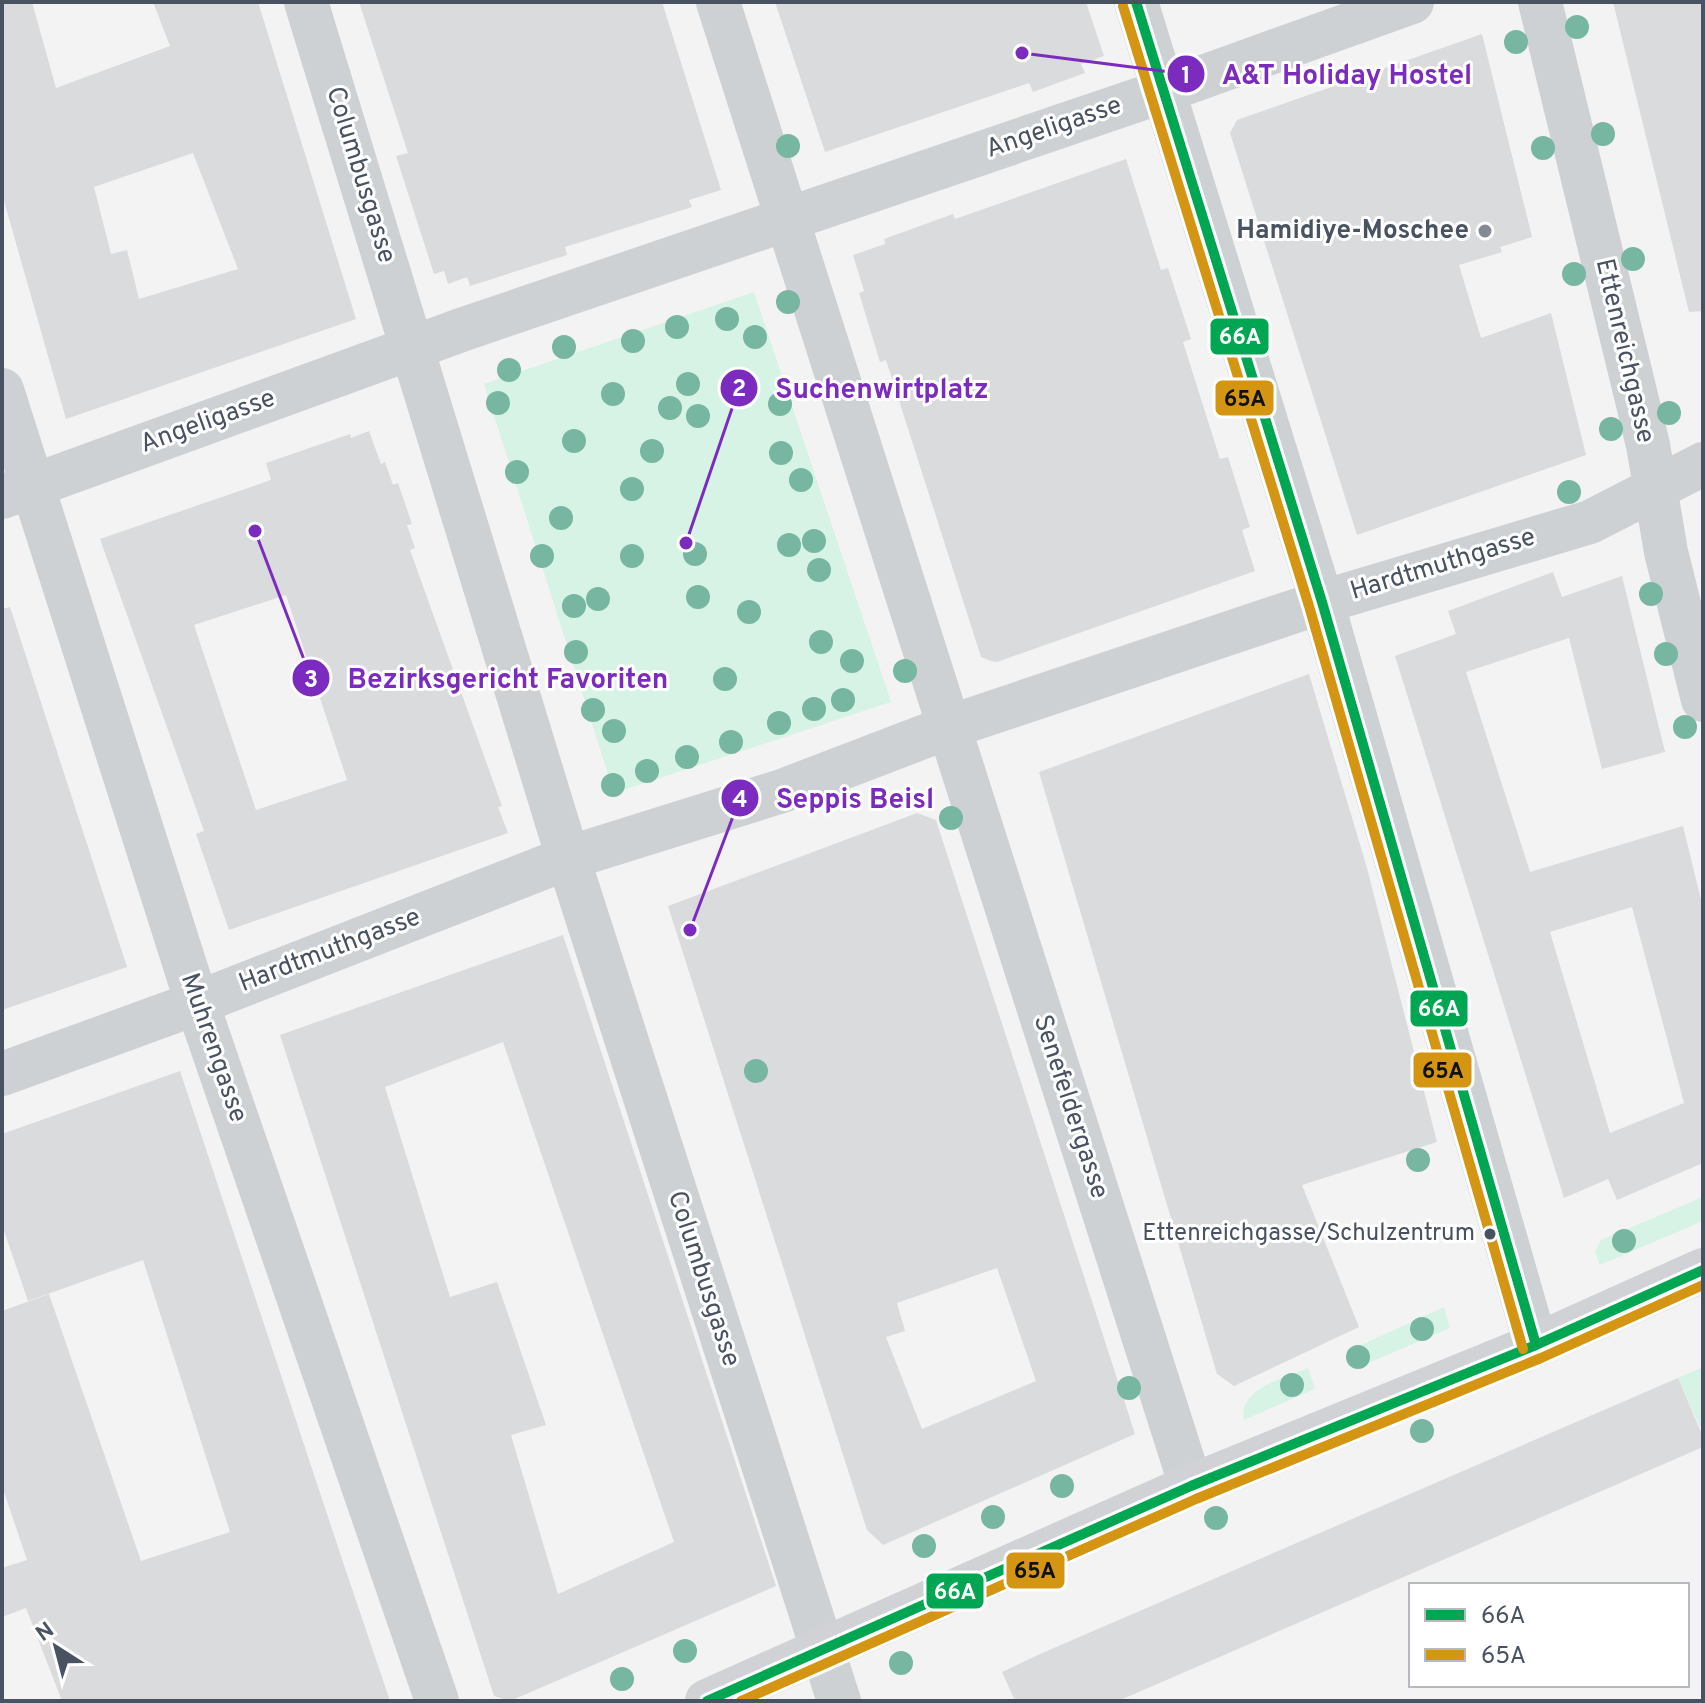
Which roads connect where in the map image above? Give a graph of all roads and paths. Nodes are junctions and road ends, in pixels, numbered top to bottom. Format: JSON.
{"nodes":[{"id":1,"x":306,"y":2,"type":"edge"},
{"id":2,"x":718,"y":2,"type":"edge"},
{"id":3,"x":1136,"y":2,"type":"edge"},
{"id":4,"x":1412,"y":2,"type":"edge"},
{"id":5,"x":1540,"y":2,"type":"edge"},
{"id":6,"x":1164,"y":91,"type":"junction"},
{"id":7,"x":785,"y":218,"type":"junction"},
{"id":8,"x":413,"y":347,"type":"junction"},
{"id":9,"x":2,"y":390,"type":"edge"},
{"id":10,"x":1703,"y":464,"type":"edge"},
{"id":11,"x":1655,"y":489,"type":"junction"},
{"id":12,"x":16,"y":492,"type":"edge"},
{"id":13,"x":1322,"y":602,"type":"junction"},
{"id":14,"x":1703,"y":700,"type":"edge"},
{"id":15,"x":949,"y":727,"type":"junction"},
{"id":16,"x":568,"y":858,"type":"junction"},
{"id":17,"x":197,"y":1003,"type":"junction"},
{"id":18,"x":2,"y":1074,"type":"edge"},
{"id":19,"x":1703,"y":1270,"type":"edge"},
{"id":20,"x":1536,"y":1345,"type":"junction"},
{"id":21,"x":1191,"y":1486,"type":"junction"},
{"id":22,"x":823,"y":1650,"type":"junction"},
{"id":23,"x":437,"y":1701,"type":"edge"},
{"id":24,"x":707,"y":1701,"type":"edge"},
{"id":25,"x":839,"y":1701,"type":"edge"}],
"edges":[{"from":1,"to":8,"type":"street","name":"Columbusgasse"},
{"from":2,"to":7,"type":"street"},
{"from":3,"to":6,"type":"street"},
{"from":4,"to":6,"type":"street","name":"Angeligasse"},
{"from":5,"to":11,"type":"street","name":"Ettenreichgasse"},
{"from":6,"to":7,"type":"street","name":"Angeligasse"},
{"from":6,"to":13,"type":"street"},
{"from":7,"to":8,"type":"street","name":"Angeligasse"},
{"from":7,"to":15,"type":"street","name":"Senefeldergasse"},
{"from":8,"to":12,"type":"street","name":"Angeligasse"},
{"from":8,"to":16,"type":"street","name":"Columbusgasse"},
{"from":9,"to":12,"type":"street","name":"Muhrengasse"},
{"from":10,"to":11,"type":"street","name":"Hardtmuthgasse"},
{"from":11,"to":13,"type":"street","name":"Hardtmuthgasse"},
{"from":11,"to":14,"type":"street","name":"Ettenreichgasse"},
{"from":12,"to":17,"type":"street","name":"Muhrengasse"},
{"from":13,"to":15,"type":"street","name":"Hardtmuthgasse"},
{"from":13,"to":20,"type":"street"},
{"from":15,"to":16,"type":"street","name":"Hardtmuthgasse"},
{"from":15,"to":21,"type":"street","name":"Senefeldergasse"},
{"from":16,"to":17,"type":"street","name":"Hardtmuthgasse"},
{"from":16,"to":22,"type":"street","name":"Columbusgasse"},
{"from":17,"to":18,"type":"street","name":"Hardtmuthgasse"},
{"from":17,"to":23,"type":"street","name":"Muhrengasse"},
{"from":19,"to":20,"type":"street"},
{"from":20,"to":21,"type":"street"},
{"from":21,"to":22,"type":"street"},
{"from":22,"to":24,"type":"street"},
{"from":22,"to":25,"type":"street","name":"Columbusgasse"}]}
